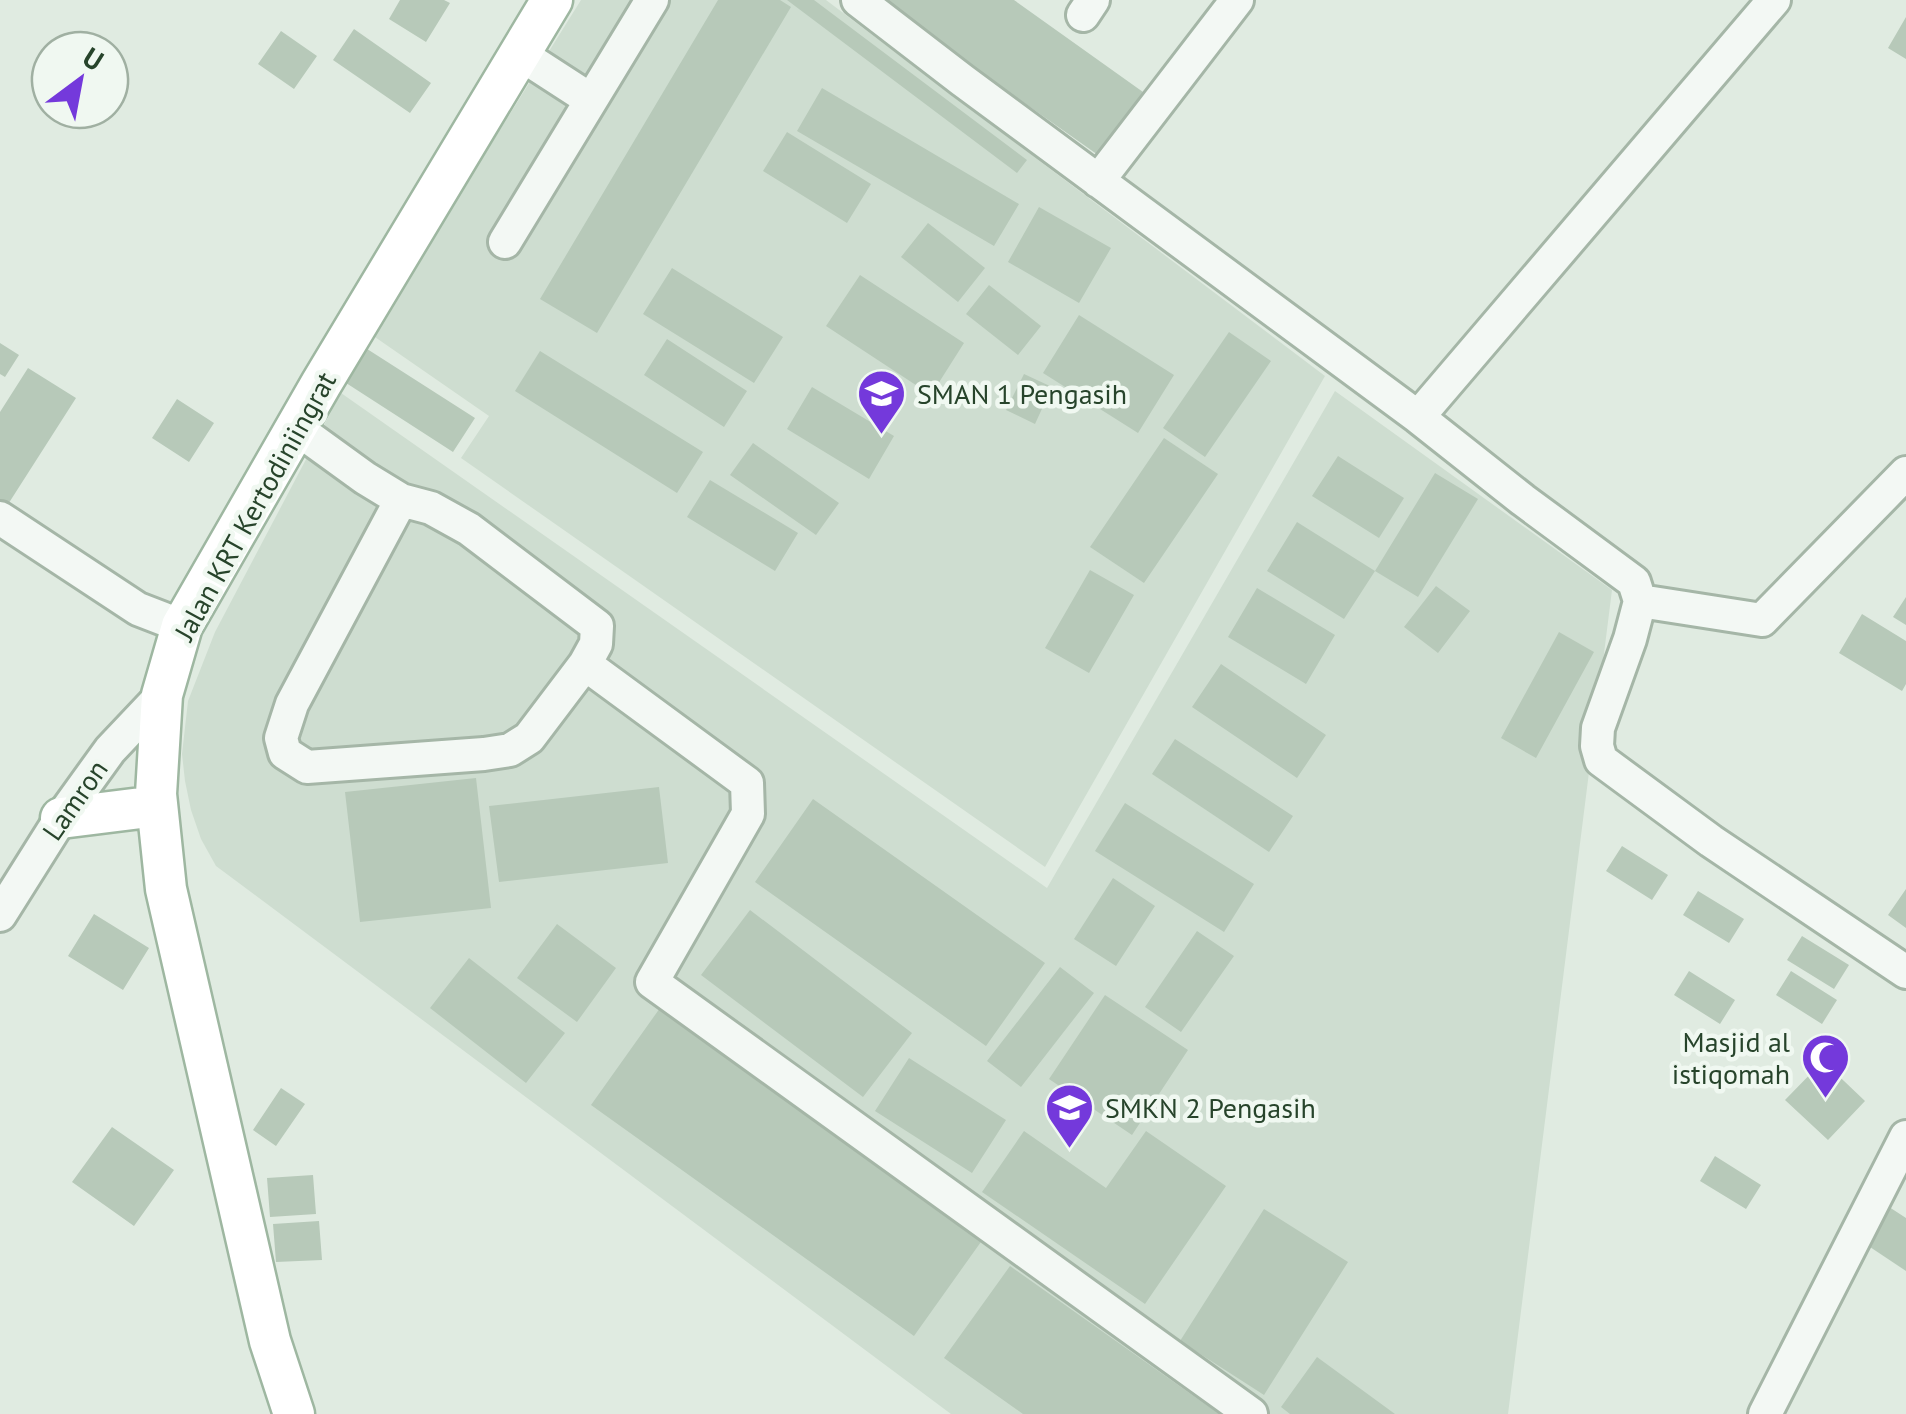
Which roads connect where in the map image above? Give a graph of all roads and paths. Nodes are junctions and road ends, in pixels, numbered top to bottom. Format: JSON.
{"nodes":[{"id":1,"x":552,"y":0,"type":"edge"},
{"id":2,"x":652,"y":0,"type":"edge"},
{"id":3,"x":858,"y":0,"type":"edge"},
{"id":4,"x":1237,"y":0,"type":"edge"},
{"id":5,"x":1774,"y":0,"type":"edge"},
{"id":6,"x":520,"y":54,"type":"junction"},
{"id":7,"x":591,"y":100,"type":"junction"},
{"id":8,"x":1098,"y":181,"type":"junction"},
{"id":9,"x":504,"y":242,"type":"dead end"},
{"id":10,"x":1418,"y":417,"type":"junction"},
{"id":11,"x":296,"y":428,"type":"junction"},
{"id":12,"x":1906,"y":473,"type":"edge"},
{"id":13,"x":401,"y":500,"type":"junction"},
{"id":14,"x":0,"y":518,"type":"edge"},
{"id":15,"x":1640,"y":601,"type":"junction"},
{"id":16,"x":182,"y":626,"type":"junction"},
{"id":17,"x":586,"y":664,"type":"junction"},
{"id":18,"x":162,"y":695,"type":"junction"},
{"id":19,"x":158,"y":806,"type":"junction"},
{"id":20,"x":61,"y":818,"type":"junction"},
{"id":21,"x":0,"y":915,"type":"edge"},
{"id":22,"x":1906,"y":972,"type":"edge"},
{"id":23,"x":1906,"y":1137,"type":"edge"},
{"id":24,"x":294,"y":1414,"type":"edge"},
{"id":25,"x":1252,"y":1414,"type":"edge"},
{"id":26,"x":1766,"y":1414,"type":"edge"}],
"edges":[{"from":1,"to":6,"type":"main road","name":"Jalan KRT Kertodiniingrat"},
{"from":2,"to":7,"type":"street"},
{"from":3,"to":8,"type":"street"},
{"from":4,"to":8,"type":"street"},
{"from":5,"to":10,"type":"street"},
{"from":6,"to":7,"type":"street"},
{"from":6,"to":11,"type":"main road","name":"Jalan KRT Kertodiniingrat"},
{"from":7,"to":9,"type":"street"},
{"from":8,"to":10,"type":"street"},
{"from":10,"to":15,"type":"street"},
{"from":11,"to":13,"type":"street"},
{"from":11,"to":16,"type":"main road","name":"Jalan KRT Kertodiniingrat"},
{"from":12,"to":15,"type":"street"},
{"from":13,"to":17,"type":"street"},
{"from":13,"to":17,"type":"street"},
{"from":14,"to":16,"type":"street"},
{"from":15,"to":22,"type":"street"},
{"from":16,"to":18,"type":"main road","name":"Jalan KRT Kertodiniingrat"},
{"from":17,"to":25,"type":"street"},
{"from":18,"to":19,"type":"main road","name":"Jalan KRT Kertodiniingrat"},
{"from":18,"to":20,"type":"street","name":"Lamron"},
{"from":19,"to":20,"type":"main road"},
{"from":19,"to":24,"type":"main road","name":"Jalan KRT Kertodiniingrat"},
{"from":20,"to":21,"type":"street","name":"Lamron"},
{"from":23,"to":26,"type":"street"}]}
